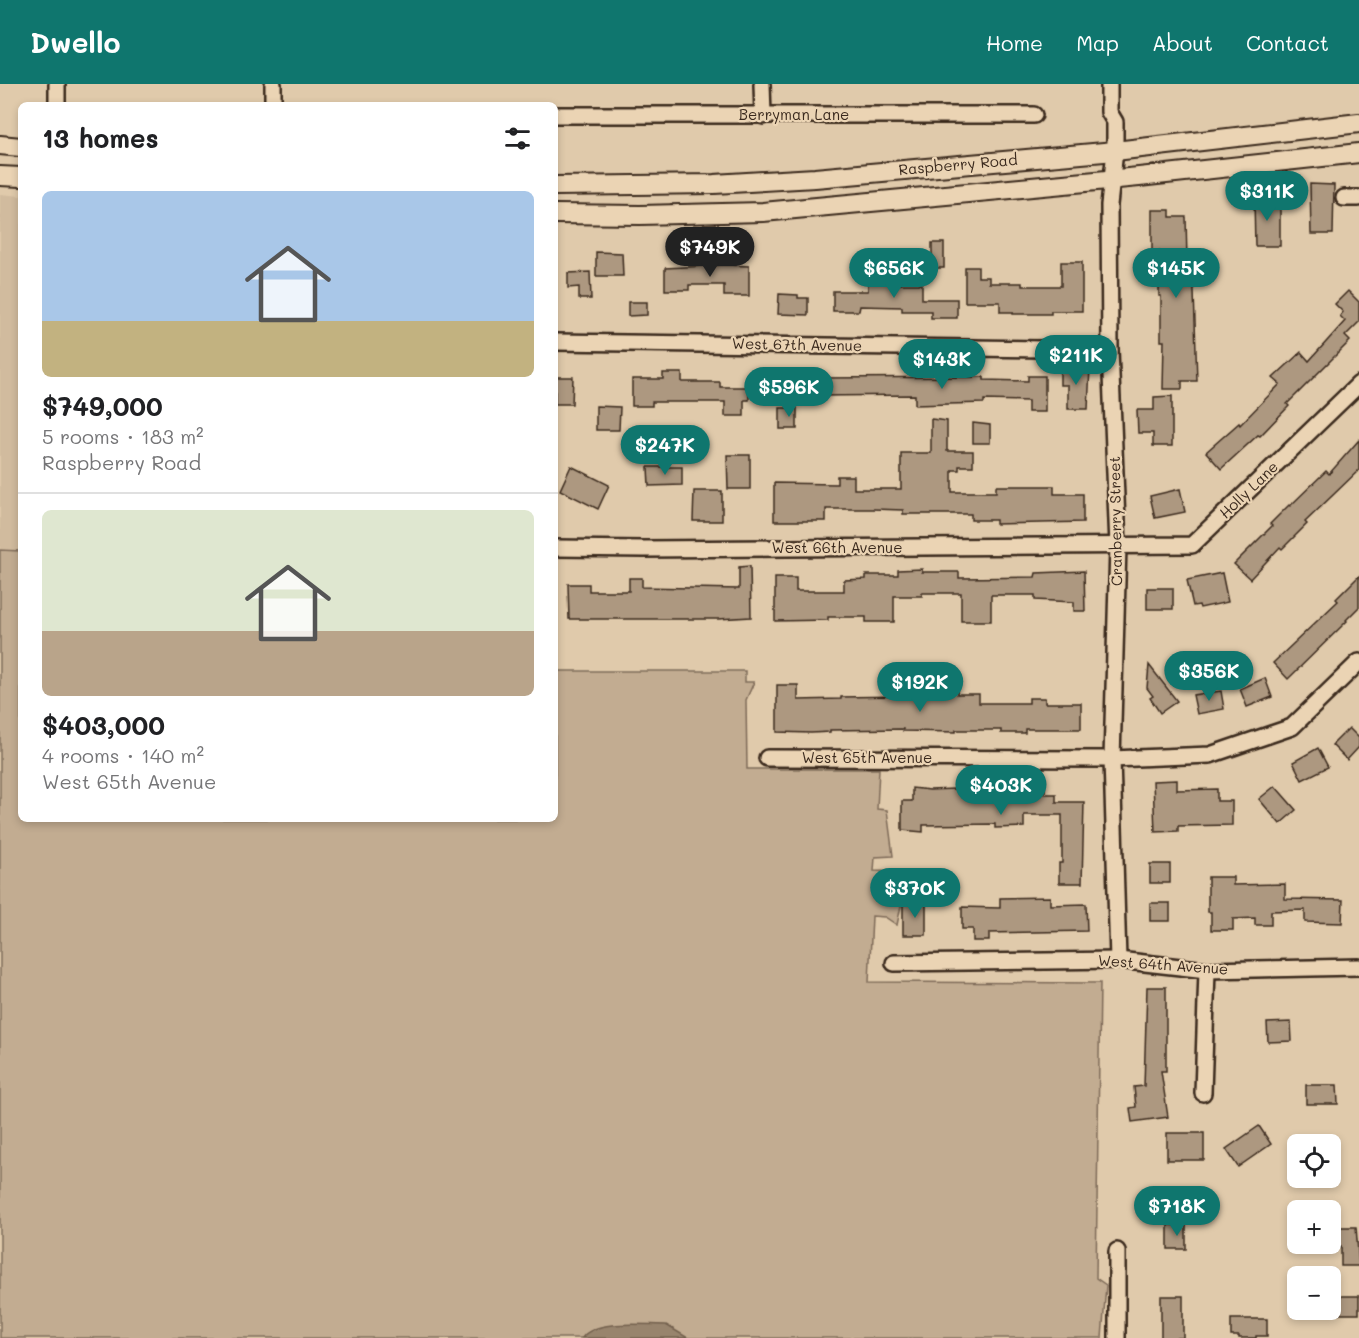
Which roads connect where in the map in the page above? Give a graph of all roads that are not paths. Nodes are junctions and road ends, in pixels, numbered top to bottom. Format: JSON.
{"nodes":[{"id":1,"x":57,"y":84,"type":"edge"},
{"id":2,"x":273,"y":84,"type":"edge"},
{"id":3,"x":762,"y":84,"type":"edge"},
{"id":4,"x":1109,"y":84,"type":"edge"},
{"id":5,"x":57,"y":102,"type":"edge"},
{"id":6,"x":273,"y":102,"type":"edge"},
{"id":7,"x":558,"y":115,"type":"edge"},
{"id":8,"x":1034,"y":115,"type":"dead end"},
{"id":9,"x":763,"y":116,"type":"junction"},
{"id":10,"x":1359,"y":123,"type":"edge"},
{"id":11,"x":0,"y":145,"type":"edge"},
{"id":12,"x":18,"y":147,"type":"edge"},
{"id":13,"x":1115,"y":151,"type":"junction"},
{"id":14,"x":1359,"y":153,"type":"edge"},
{"id":15,"x":0,"y":176,"type":"edge"},
{"id":16,"x":18,"y":177,"type":"edge"},
{"id":17,"x":1112,"y":178,"type":"junction"},
{"id":18,"x":558,"y":186,"type":"edge"},
{"id":19,"x":558,"y":214,"type":"edge"},
{"id":20,"x":558,"y":342,"type":"edge"},
{"id":21,"x":1110,"y":350,"type":"junction"},
{"id":22,"x":1359,"y":384,"type":"edge"},
{"id":23,"x":1118,"y":546,"type":"junction"},
{"id":24,"x":558,"y":548,"type":"edge"},
{"id":25,"x":1359,"y":662,"type":"edge"},
{"id":26,"x":767,"y":758,"type":"dead end"},
{"id":27,"x":1112,"y":759,"type":"junction"},
{"id":28,"x":1118,"y":960,"type":"junction"},
{"id":29,"x":894,"y":963,"type":"dead end"},
{"id":30,"x":1207,"y":970,"type":"junction"},
{"id":31,"x":1358,"y":972,"type":"edge"},
{"id":32,"x":1203,"y":1093,"type":"dead end"},
{"id":33,"x":1117,"y":1251,"type":"dead end"},
{"id":34,"x":1117,"y":1338,"type":"edge"}],
"edges":[{"from":1,"to":5,"type":"street"},
{"from":2,"to":6,"type":"street"},
{"from":3,"to":9,"type":"street"},
{"from":4,"to":13,"type":"street","name":"Cranberry Street"},
{"from":7,"to":9,"type":"street","name":"Berryman Lane"},
{"from":8,"to":9,"type":"street","name":"Berryman Lane"},
{"from":10,"to":13,"type":"main road","name":"Raspberry Road"},
{"from":11,"to":12,"type":"main road"},
{"from":13,"to":17,"type":"street","name":"Cranberry Street"},
{"from":13,"to":18,"type":"main road","name":"Raspberry Road"},
{"from":14,"to":17,"type":"main road","name":"Raspberry Road"},
{"from":15,"to":16,"type":"main road"},
{"from":17,"to":19,"type":"main road","name":"Raspberry Road"},
{"from":17,"to":21,"type":"street","name":"Cranberry Street"},
{"from":20,"to":21,"type":"street","name":"West 67th Avenue"},
{"from":21,"to":23,"type":"street","name":"Cranberry Street"},
{"from":22,"to":23,"type":"street","name":"Holly Lane"},
{"from":23,"to":24,"type":"street","name":"West 66th Avenue"},
{"from":23,"to":27,"type":"street","name":"Cranberry Street"},
{"from":25,"to":27,"type":"street","name":"West 65th Avenue"},
{"from":26,"to":27,"type":"street","name":"West 65th Avenue"},
{"from":27,"to":28,"type":"street","name":"Cranberry Street"},
{"from":28,"to":29,"type":"street","name":"West 64th Avenue"},
{"from":28,"to":30,"type":"street","name":"West 64th Avenue"},
{"from":30,"to":31,"type":"street","name":"West 64th Avenue"},
{"from":30,"to":32,"type":"street"},
{"from":33,"to":34,"type":"street"}]}
